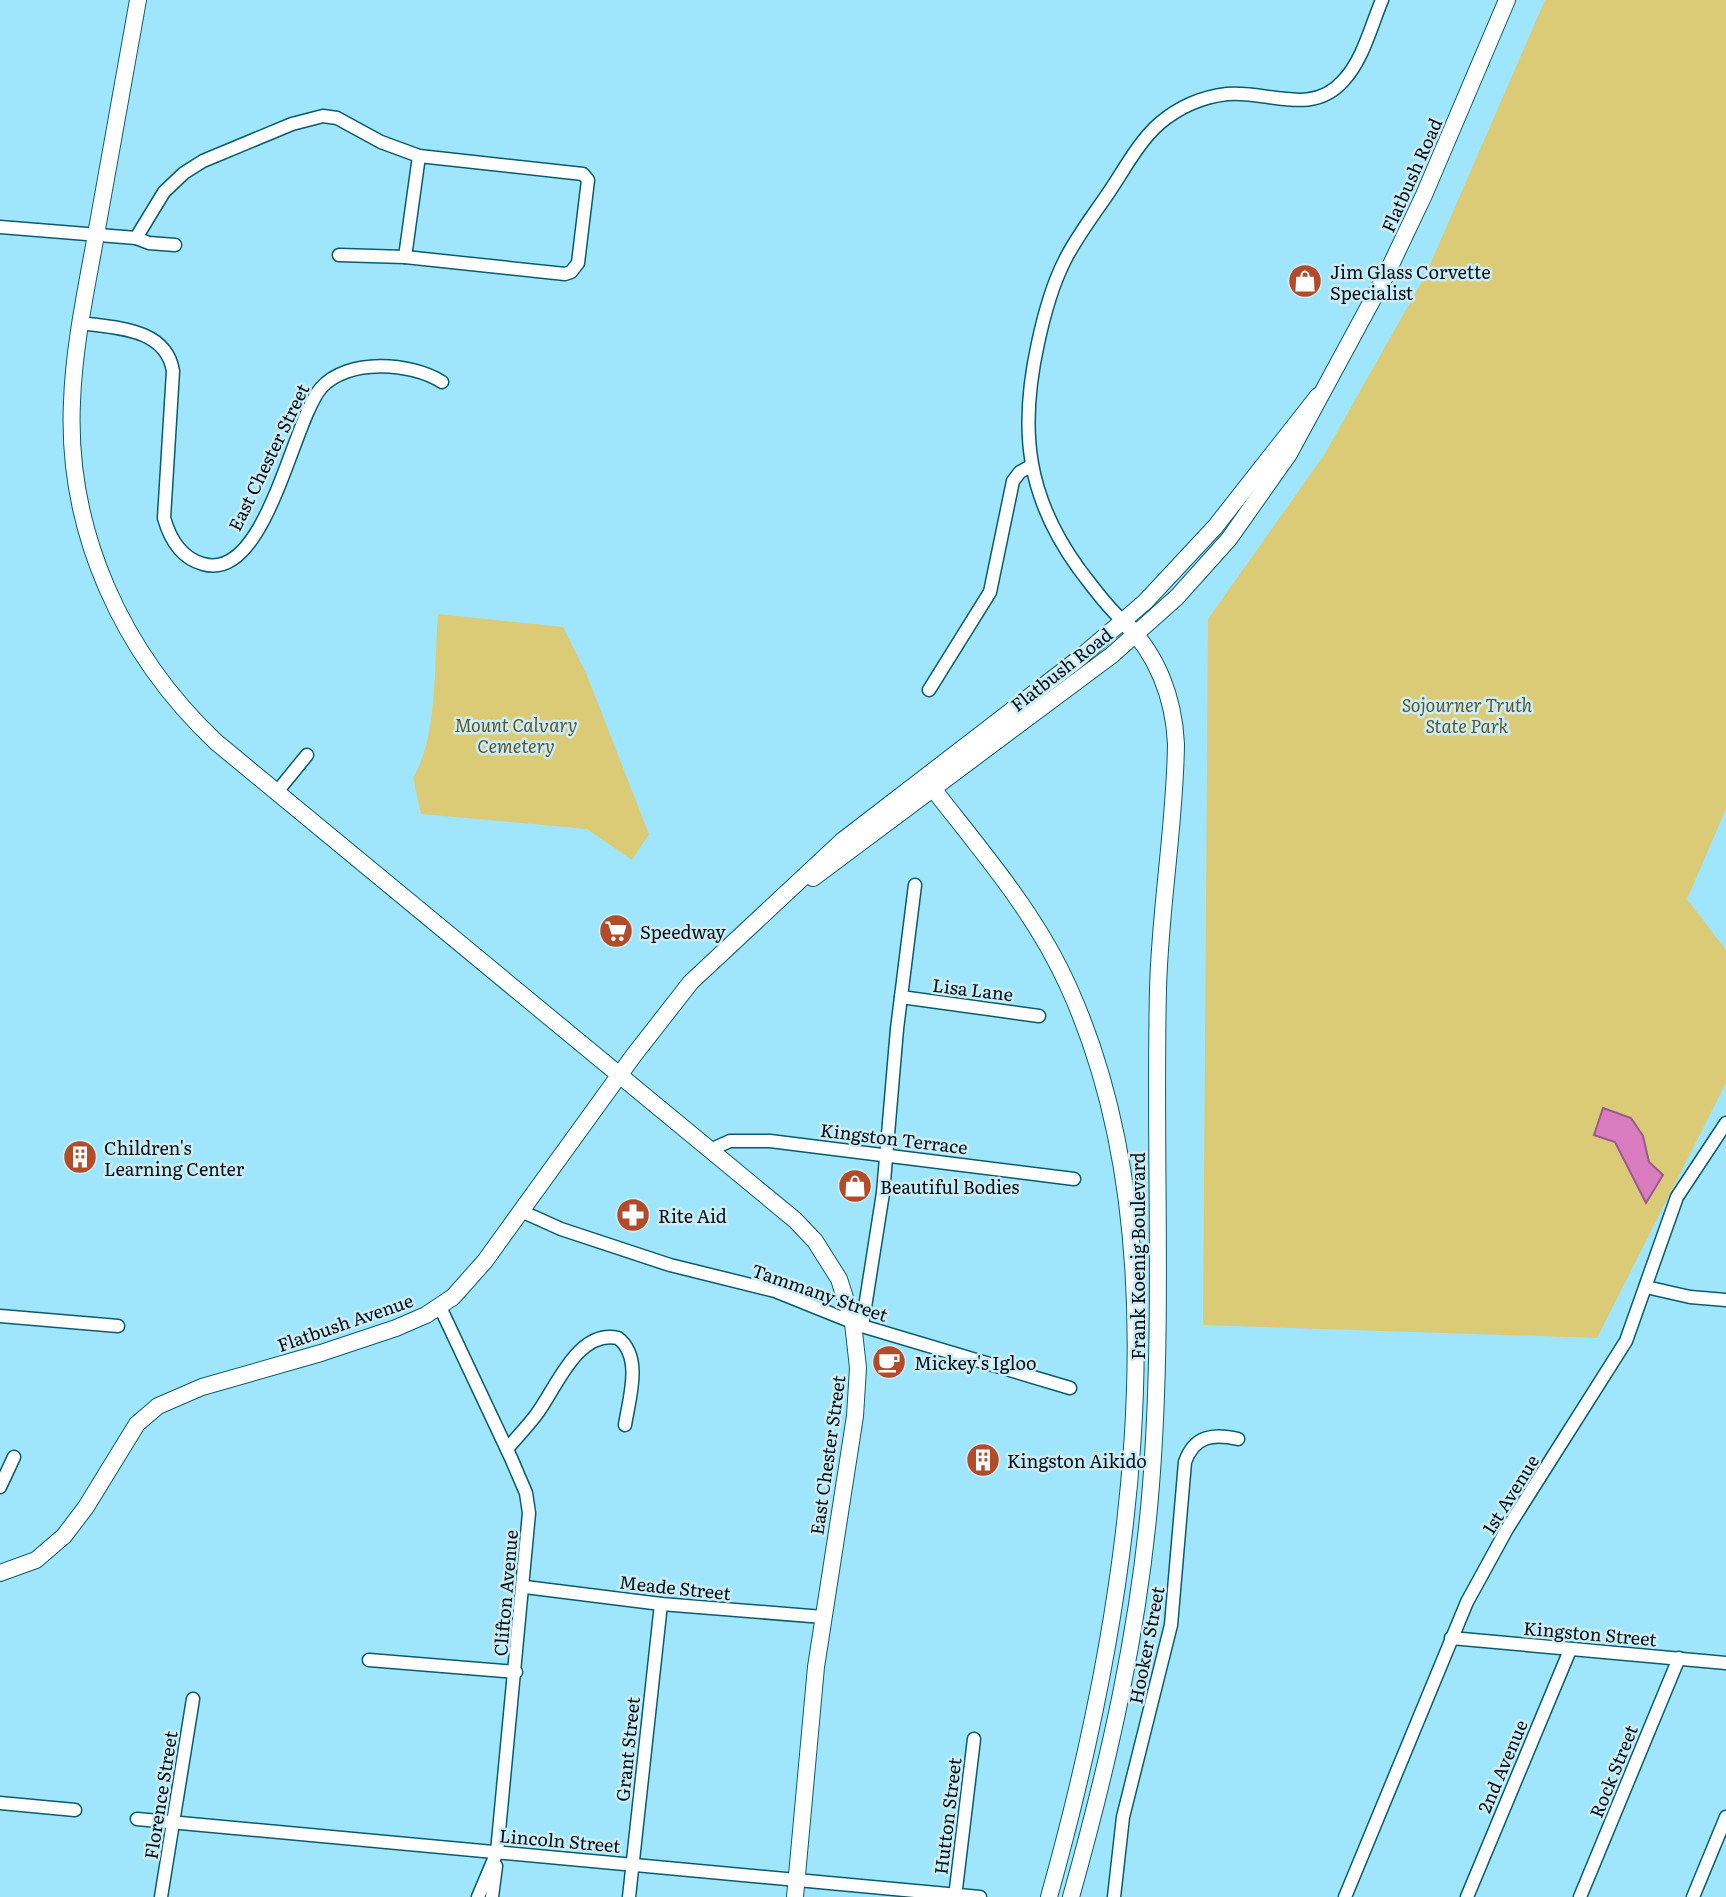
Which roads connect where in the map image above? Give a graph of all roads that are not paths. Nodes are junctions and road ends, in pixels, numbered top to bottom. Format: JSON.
{"nodes":[{"id":1,"x":138,"y":0,"type":"edge"},
{"id":2,"x":1382,"y":0,"type":"edge"},
{"id":3,"x":1507,"y":0,"type":"edge"},
{"id":4,"x":419,"y":156,"type":"junction"},
{"id":5,"x":0,"y":228,"type":"edge"},
{"id":6,"x":96,"y":236,"type":"junction"},
{"id":7,"x":136,"y":238,"type":"junction"},
{"id":8,"x":175,"y":245,"type":"dead end"},
{"id":9,"x":339,"y":255,"type":"dead end"},
{"id":10,"x":405,"y":257,"type":"junction"},
{"id":11,"x":80,"y":323,"type":"junction"},
{"id":12,"x":442,"y":382,"type":"dead end"},
{"id":13,"x":1318,"y":396,"type":"junction"},
{"id":14,"x":1031,"y":466,"type":"junction"},
{"id":15,"x":1124,"y":621,"type":"junction"},
{"id":16,"x":1137,"y":634,"type":"junction"},
{"id":17,"x":929,"y":690,"type":"dead end"},
{"id":18,"x":307,"y":755,"type":"dead end"},
{"id":19,"x":935,"y":768,"type":"junction"},
{"id":20,"x":934,"y":790,"type":"junction"},
{"id":21,"x":276,"y":793,"type":"junction"},
{"id":22,"x":915,"y":885,"type":"dead end"},
{"id":23,"x":766,"y":912,"type":"junction"},
{"id":24,"x":901,"y":997,"type":"junction"},
{"id":25,"x":677,"y":999,"type":"joint"},
{"id":26,"x":1040,"y":1016,"type":"dead end"},
{"id":27,"x":621,"y":1074,"type":"junction"},
{"id":28,"x":1726,"y":1123,"type":"edge"},
{"id":29,"x":712,"y":1149,"type":"junction"},
{"id":30,"x":887,"y":1154,"type":"junction"},
{"id":31,"x":1074,"y":1179,"type":"dead end"},
{"id":32,"x":520,"y":1211,"type":"junction"},
{"id":33,"x":1646,"y":1287,"type":"junction"},
{"id":34,"x":1726,"y":1300,"type":"edge"},
{"id":35,"x":440,"y":1307,"type":"junction"},
{"id":36,"x":0,"y":1317,"type":"edge"},
{"id":37,"x":858,"y":1324,"type":"junction"},
{"id":38,"x":118,"y":1326,"type":"dead end"},
{"id":39,"x":1070,"y":1388,"type":"dead end"},
{"id":40,"x":625,"y":1425,"type":"dead end"},
{"id":41,"x":1238,"y":1439,"type":"dead end"},
{"id":42,"x":507,"y":1449,"type":"junction"},
{"id":43,"x":14,"y":1457,"type":"dead end"},
{"id":44,"x":0,"y":1487,"type":"edge"},
{"id":45,"x":0,"y":1573,"type":"edge"},
{"id":46,"x":524,"y":1587,"type":"junction"},
{"id":47,"x":662,"y":1604,"type":"junction"},
{"id":48,"x":823,"y":1617,"type":"junction"},
{"id":49,"x":1451,"y":1638,"type":"junction"},
{"id":50,"x":1570,"y":1650,"type":"junction"},
{"id":51,"x":1679,"y":1658,"type":"junction"},
{"id":52,"x":369,"y":1660,"type":"dead end"},
{"id":53,"x":1726,"y":1663,"type":"edge"},
{"id":54,"x":516,"y":1672,"type":"junction"},
{"id":55,"x":193,"y":1699,"type":"dead end"},
{"id":56,"x":974,"y":1739,"type":"dead end"},
{"id":57,"x":0,"y":1803,"type":"edge"},
{"id":58,"x":75,"y":1810,"type":"dead end"},
{"id":59,"x":1726,"y":1817,"type":"edge"},
{"id":60,"x":136,"y":1819,"type":"dead end"},
{"id":61,"x":174,"y":1823,"type":"junction"},
{"id":62,"x":498,"y":1852,"type":"junction"},
{"id":63,"x":633,"y":1864,"type":"junction"},
{"id":64,"x":797,"y":1879,"type":"junction"},
{"id":65,"x":1051,"y":1890,"type":"edge"},
{"id":66,"x":1073,"y":1890,"type":"edge"},
{"id":67,"x":955,"y":1896,"type":"edge"},
{"id":68,"x":161,"y":1897,"type":"edge"},
{"id":69,"x":478,"y":1897,"type":"edge"},
{"id":70,"x":492,"y":1897,"type":"edge"},
{"id":71,"x":629,"y":1897,"type":"edge"},
{"id":72,"x":795,"y":1897,"type":"edge"},
{"id":73,"x":980,"y":1897,"type":"edge"},
{"id":74,"x":1114,"y":1897,"type":"edge"},
{"id":75,"x":1345,"y":1897,"type":"edge"},
{"id":76,"x":1467,"y":1897,"type":"edge"},
{"id":77,"x":1580,"y":1897,"type":"edge"},
{"id":78,"x":1693,"y":1897,"type":"edge"}],
"edges":[{"from":1,"to":6,"type":"main road"},
{"from":2,"to":14,"type":"street"},
{"from":3,"to":13,"type":"main road","name":"Flatbush Road"},
{"from":4,"to":7,"type":"street"},
{"from":4,"to":10,"type":"street"},
{"from":4,"to":10,"type":"street"},
{"from":5,"to":6,"type":"street"},
{"from":6,"to":7,"type":"street"},
{"from":6,"to":11,"type":"main road","name":"East Chester Street"},
{"from":7,"to":8,"type":"street"},
{"from":9,"to":10,"type":"street"},
{"from":11,"to":12,"type":"street","name":"East Chester Street"},
{"from":11,"to":21,"type":"main road","name":"East Chester Street"},
{"from":13,"to":15,"type":"main road","name":"Flatbush Road"},
{"from":13,"to":16,"type":"main road","name":"Flatbush Road"},
{"from":14,"to":15,"type":"street"},
{"from":14,"to":17,"type":"street"},
{"from":15,"to":16,"type":"main road","name":"Frank Koenig Boulevard"},
{"from":15,"to":19,"type":"main road","name":"Flatbush Road"},
{"from":16,"to":20,"type":"main road","name":"Flatbush Road"},
{"from":16,"to":66,"type":"main road","name":"Frank Koenig Boulevard"},
{"from":18,"to":21,"type":"street"},
{"from":19,"to":20,"type":"main road"},
{"from":19,"to":23,"type":"main road","name":"Flatbush Road"},
{"from":20,"to":23,"type":"main road","name":"Flatbush Road"},
{"from":20,"to":65,"type":"main road","name":"Frank Koenig Boulevard"},
{"from":21,"to":27,"type":"main road","name":"East Chester Street"},
{"from":22,"to":24,"type":"street","name":"East Chester Street"},
{"from":23,"to":25,"type":"main road","name":"Flatbush Road"},
{"from":24,"to":26,"type":"street","name":"Lisa Lane"},
{"from":24,"to":30,"type":"street","name":"East Chester Street"},
{"from":25,"to":27,"type":"main road","name":"Flatbush Avenue"},
{"from":27,"to":29,"type":"main road","name":"East Chester Street"},
{"from":27,"to":32,"type":"main road","name":"Flatbush Avenue"},
{"from":28,"to":33,"type":"street","name":"1st Avenue"},
{"from":29,"to":30,"type":"street","name":"Kingston Terrace"},
{"from":29,"to":37,"type":"main road","name":"East Chester Street"},
{"from":30,"to":31,"type":"street","name":"Kingston Terrace"},
{"from":30,"to":37,"type":"street","name":"East Chester Street"},
{"from":32,"to":35,"type":"main road","name":"Flatbush Avenue"},
{"from":32,"to":37,"type":"street","name":"Tammany Street"},
{"from":33,"to":34,"type":"street"},
{"from":33,"to":49,"type":"street","name":"1st Avenue"},
{"from":35,"to":42,"type":"street","name":"Clifton Avenue"},
{"from":35,"to":45,"type":"main road","name":"Flatbush Avenue"},
{"from":36,"to":38,"type":"street"},
{"from":37,"to":39,"type":"street","name":"Tammany Street"},
{"from":37,"to":48,"type":"main road","name":"East Chester Street"},
{"from":40,"to":42,"type":"street"},
{"from":41,"to":74,"type":"street","name":"Hooker Street"},
{"from":42,"to":46,"type":"street","name":"Clifton Avenue"},
{"from":43,"to":44,"type":"street"},
{"from":46,"to":47,"type":"street","name":"Meade Street"},
{"from":46,"to":54,"type":"street","name":"Clifton Avenue"},
{"from":47,"to":48,"type":"street","name":"Meade Street"},
{"from":47,"to":63,"type":"street","name":"Grant Street"},
{"from":48,"to":64,"type":"main road","name":"East Chester Street"},
{"from":49,"to":50,"type":"street","name":"Kingston Street"},
{"from":49,"to":75,"type":"street","name":"1st Avenue"},
{"from":50,"to":51,"type":"street","name":"Kingston Street"},
{"from":50,"to":76,"type":"street","name":"2nd Avenue"},
{"from":51,"to":53,"type":"street","name":"Kingston Street"},
{"from":51,"to":77,"type":"street","name":"Rock Street"},
{"from":52,"to":54,"type":"street"},
{"from":54,"to":62,"type":"street","name":"Clifton Avenue"},
{"from":55,"to":61,"type":"street","name":"Florence Street"},
{"from":56,"to":67,"type":"street","name":"Hutton Street"},
{"from":57,"to":58,"type":"street"},
{"from":59,"to":78,"type":"street"},
{"from":60,"to":61,"type":"street","name":"Lincoln Street"},
{"from":61,"to":62,"type":"street","name":"Lincoln Street"},
{"from":61,"to":68,"type":"street","name":"Florence Street"},
{"from":62,"to":63,"type":"street","name":"Lincoln Street"},
{"from":62,"to":69,"type":"street","name":"Clifton Avenue"},
{"from":62,"to":70,"type":"street"},
{"from":63,"to":64,"type":"street","name":"Lincoln Street"},
{"from":63,"to":71,"type":"street","name":"Grant Street"},
{"from":64,"to":67,"type":"street","name":"Lincoln Street"},
{"from":64,"to":72,"type":"main road","name":"East Chester Street"},
{"from":67,"to":73,"type":"street","name":"Lincoln Street"}]}
